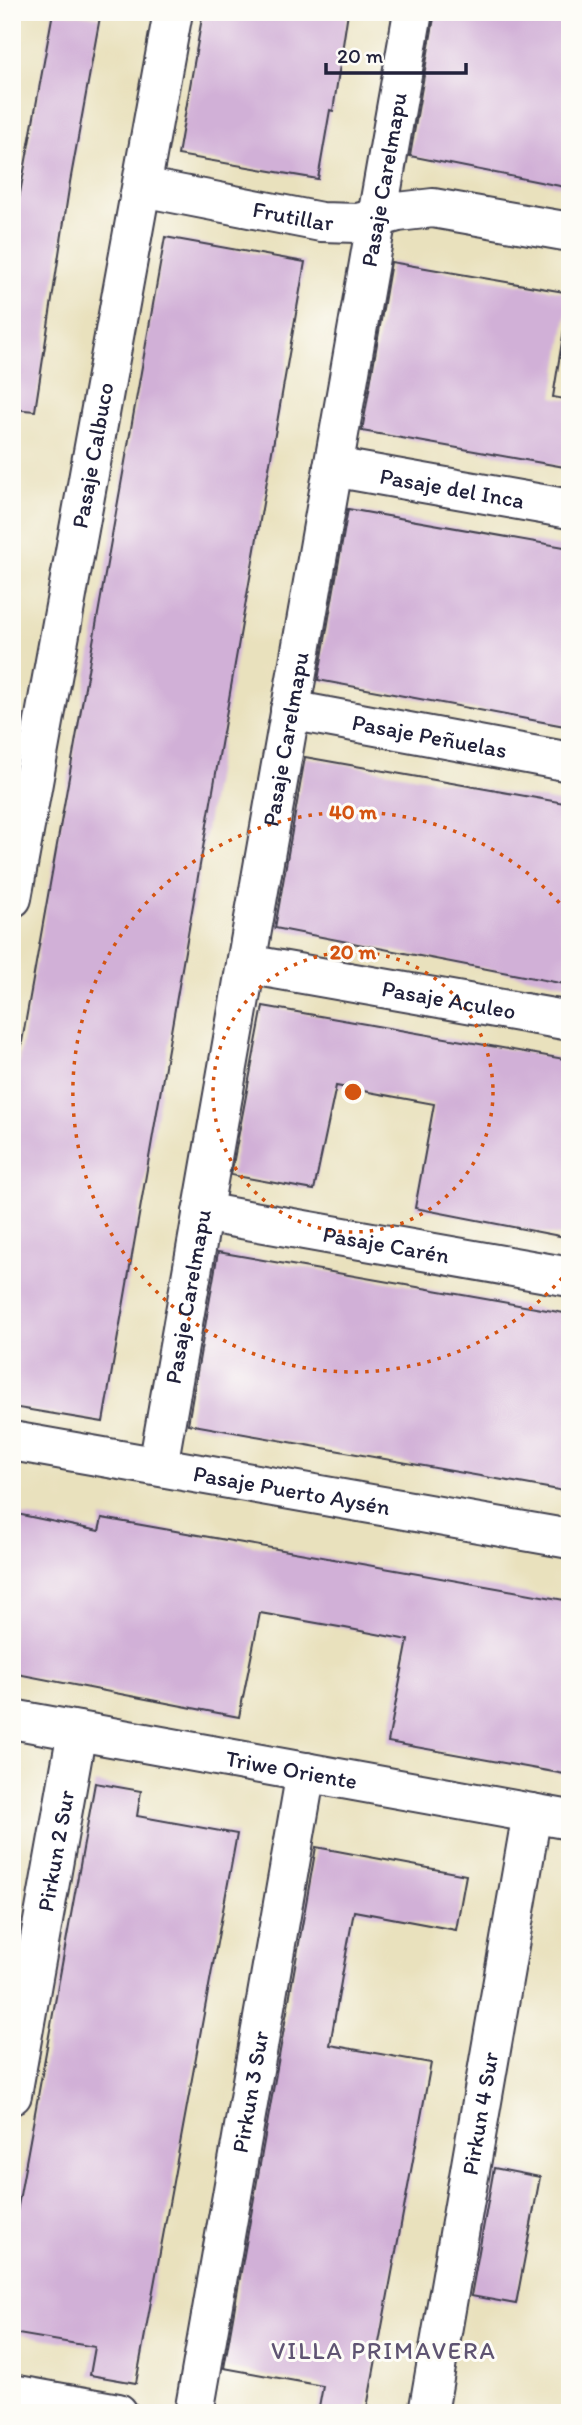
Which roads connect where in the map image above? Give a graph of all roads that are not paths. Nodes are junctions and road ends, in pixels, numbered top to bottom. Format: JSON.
{"nodes":[{"id":1,"x":173,"y":12,"type":"edge"},
{"id":2,"x":413,"y":12,"type":"edge"},
{"id":3,"x":142,"y":187,"type":"junction"},
{"id":4,"x":377,"y":219,"type":"junction"},
{"id":5,"x":570,"y":232,"type":"edge"},
{"id":6,"x":333,"y":467,"type":"junction"},
{"id":7,"x":570,"y":509,"type":"edge"},
{"id":8,"x":290,"y":710,"type":"junction"},
{"id":9,"x":570,"y":762,"type":"edge"},
{"id":10,"x":12,"y":898,"type":"edge"},
{"id":11,"x":246,"y":964,"type":"junction"},
{"id":12,"x":570,"y":1021,"type":"edge"},
{"id":13,"x":202,"y":1212,"type":"junction"},
{"id":14,"x":570,"y":1277,"type":"edge"},
{"id":15,"x":12,"y":1441,"type":"edge"},
{"id":16,"x":158,"y":1466,"type":"junction"},
{"id":17,"x":570,"y":1538,"type":"edge"},
{"id":18,"x":12,"y":1719,"type":"edge"},
{"id":19,"x":77,"y":1731,"type":"junction"},
{"id":20,"x":306,"y":1772,"type":"junction"},
{"id":21,"x":532,"y":1813,"type":"junction"},
{"id":22,"x":570,"y":1820,"type":"edge"},
{"id":23,"x":12,"y":2095,"type":"edge"},
{"id":24,"x":12,"y":2394,"type":"edge"},
{"id":25,"x":118,"y":2413,"type":"edge"},
{"id":26,"x":194,"y":2413,"type":"edge"},
{"id":27,"x":428,"y":2413,"type":"edge"}],
"edges":[{"from":1,"to":3,"type":"street","name":"Pasaje Calbuco"},
{"from":2,"to":4,"type":"street","name":"Pasaje Carelmapu"},
{"from":3,"to":4,"type":"street","name":"Frutillar"},
{"from":3,"to":10,"type":"street","name":"Pasaje Calbuco"},
{"from":4,"to":5,"type":"street","name":"Frutillar"},
{"from":4,"to":6,"type":"street","name":"Pasaje Carelmapu"},
{"from":6,"to":7,"type":"street","name":"Pasaje del Inca"},
{"from":6,"to":8,"type":"street","name":"Pasaje Carelmapu"},
{"from":8,"to":9,"type":"street","name":"Pasaje Peñuelas"},
{"from":8,"to":11,"type":"street","name":"Pasaje Carelmapu"},
{"from":11,"to":12,"type":"street","name":"Pasaje Aculeo"},
{"from":11,"to":13,"type":"street","name":"Pasaje Carelmapu"},
{"from":13,"to":14,"type":"street","name":"Pasaje Carén"},
{"from":13,"to":16,"type":"street","name":"Pasaje Carelmapu"},
{"from":15,"to":16,"type":"street","name":"Pasaje Puerto Aysén"},
{"from":16,"to":17,"type":"street","name":"Pasaje Puerto Aysén"},
{"from":18,"to":19,"type":"street","name":"Triwe Oriente"},
{"from":19,"to":20,"type":"street","name":"Triwe Oriente"},
{"from":19,"to":23,"type":"street","name":"Pirkun 2 Sur"},
{"from":20,"to":21,"type":"street","name":"Triwe Oriente"},
{"from":20,"to":26,"type":"street","name":"Pirkun 3 Sur"},
{"from":21,"to":22,"type":"street","name":"Triwe Oriente"},
{"from":21,"to":27,"type":"street","name":"Pirkun 4 Sur"},
{"from":24,"to":25,"type":"street"}]}
